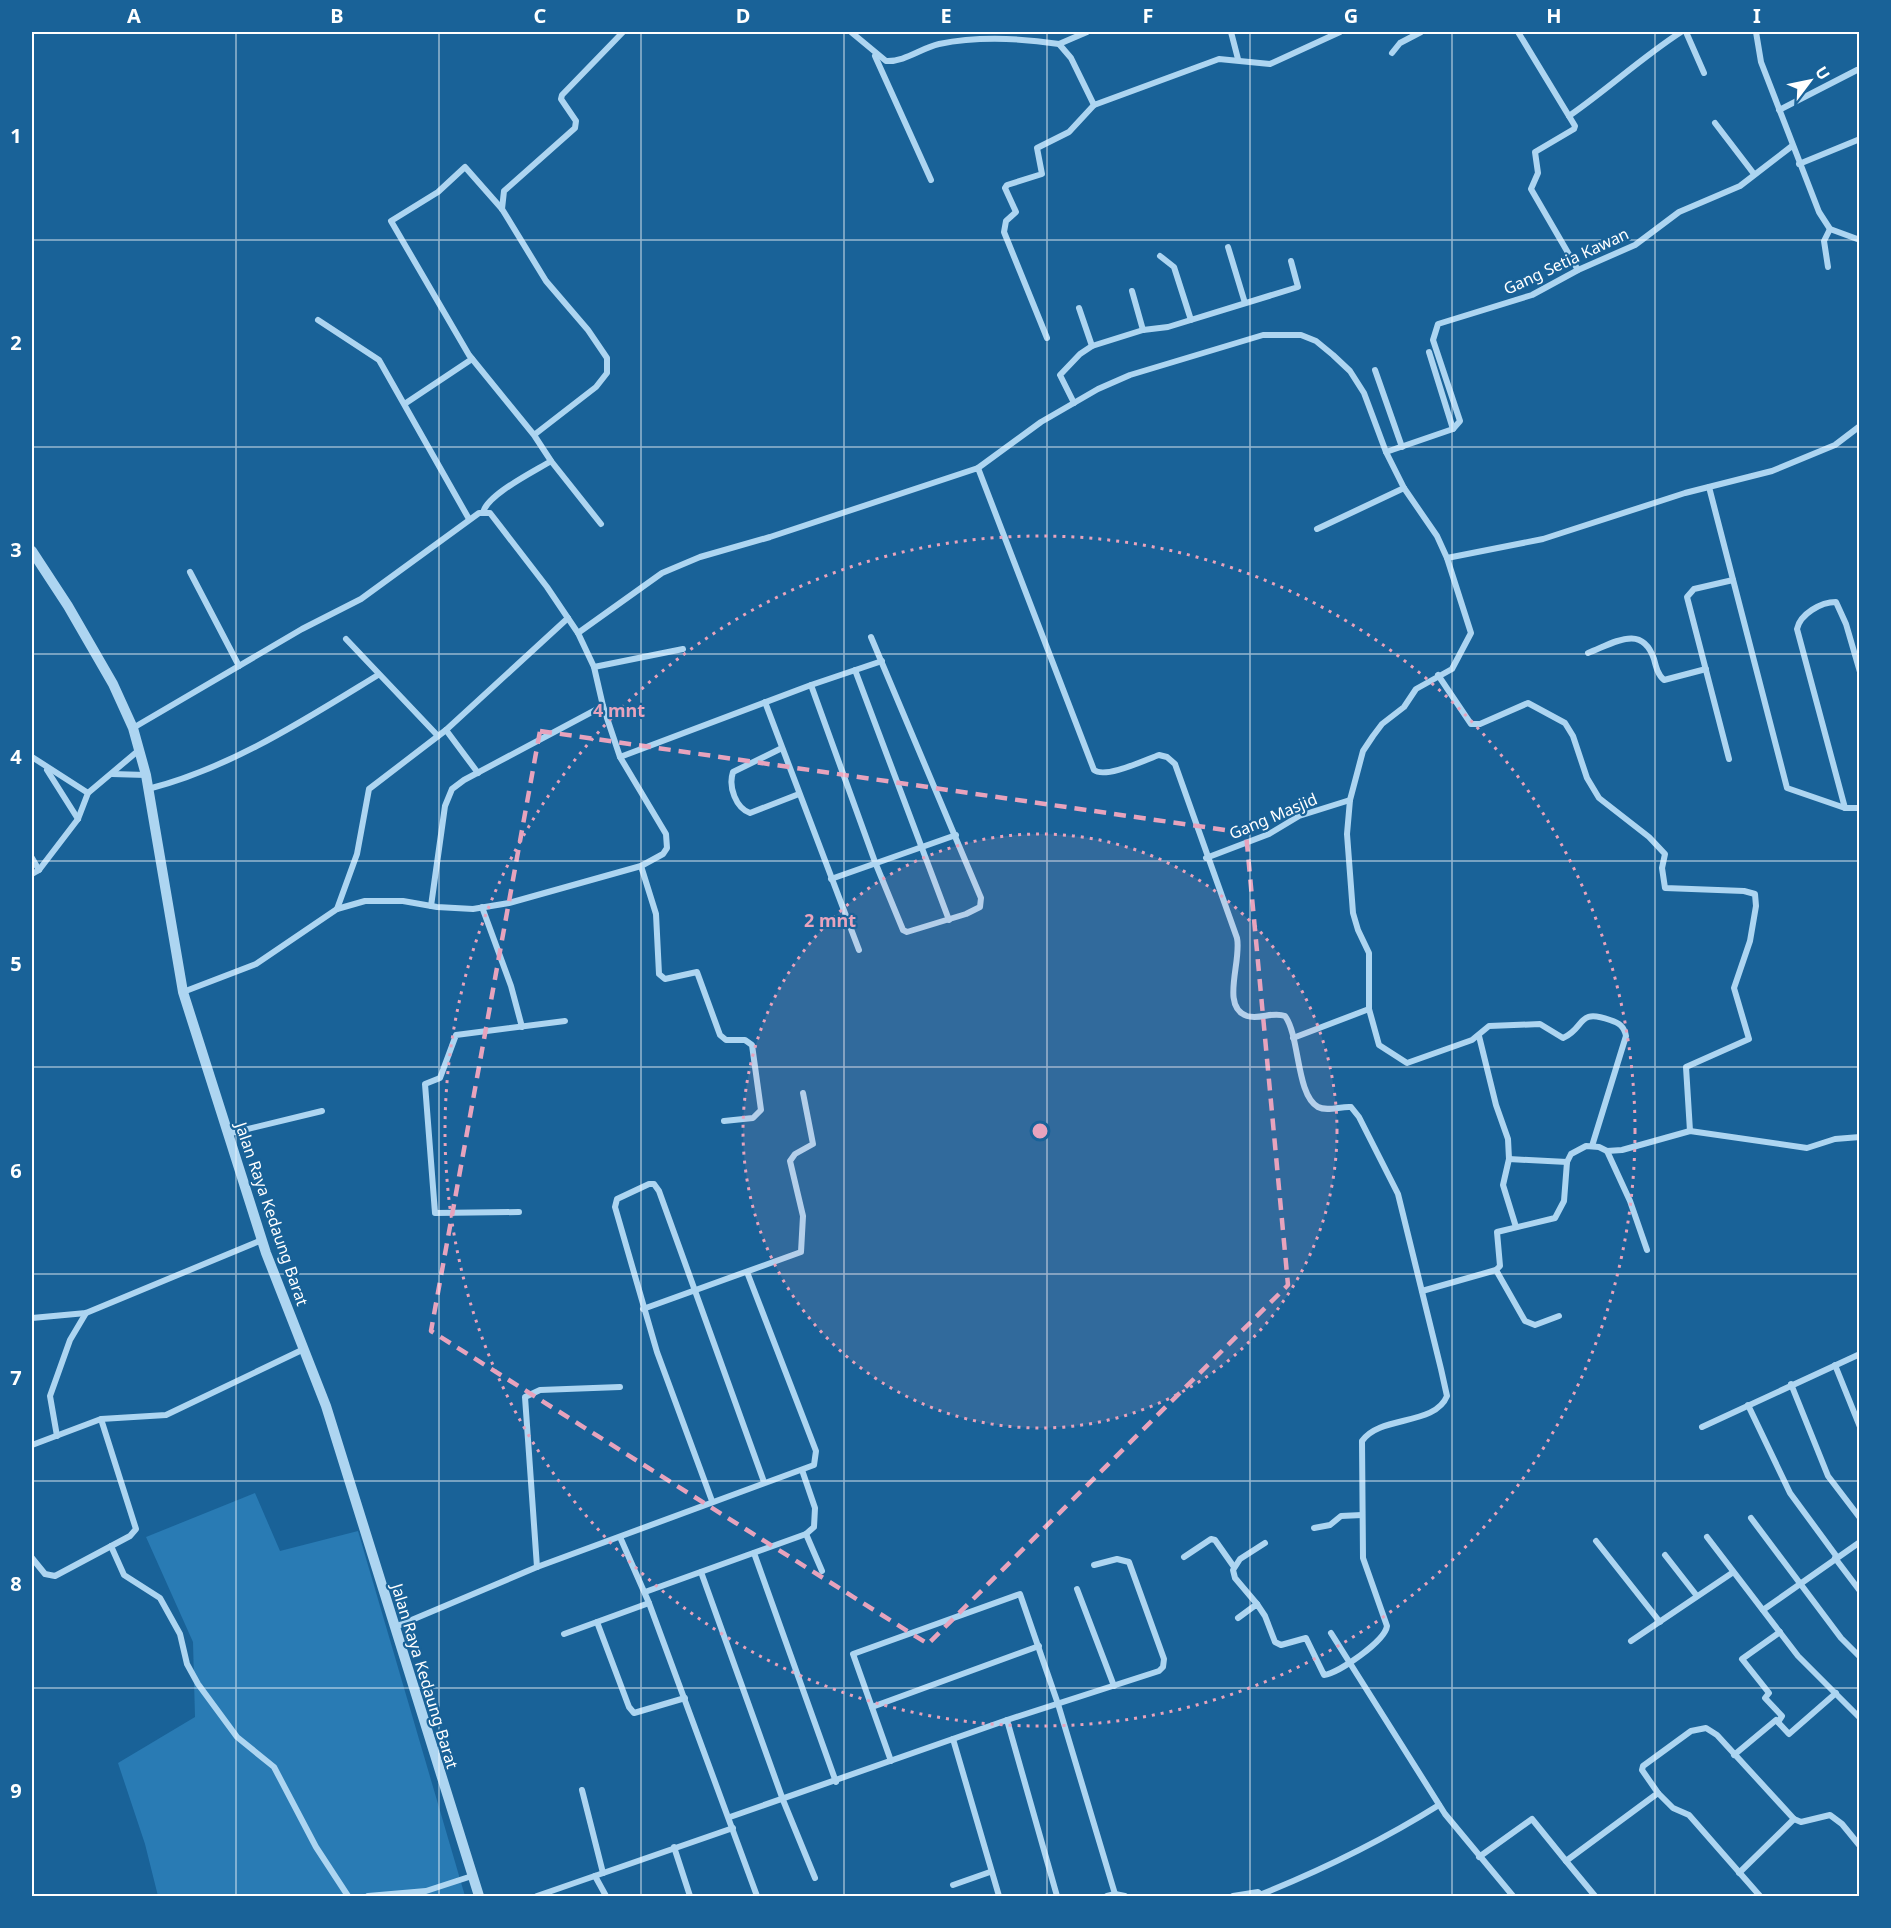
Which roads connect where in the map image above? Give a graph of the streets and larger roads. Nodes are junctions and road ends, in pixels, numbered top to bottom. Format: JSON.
{"nodes":[{"id":1,"x":623,"y":32,"type":"edge"},
{"id":2,"x":851,"y":32,"type":"edge"},
{"id":3,"x":1088,"y":32,"type":"edge"},
{"id":4,"x":1231,"y":32,"type":"edge"},
{"id":5,"x":1340,"y":32,"type":"edge"},
{"id":6,"x":1420,"y":32,"type":"edge"},
{"id":7,"x":1518,"y":32,"type":"edge"},
{"id":8,"x":1681,"y":32,"type":"edge"},
{"id":9,"x":1686,"y":32,"type":"edge"},
{"id":10,"x":1756,"y":32,"type":"edge"},
{"id":11,"x":1003,"y":35,"type":"edge"},
{"id":12,"x":1059,"y":44,"type":"junction"},
{"id":13,"x":873,"y":52,"type":"junction"},
{"id":14,"x":1392,"y":53,"type":"dead end"},
{"id":15,"x":1238,"y":59,"type":"junction"},
{"id":16,"x":1857,"y":70,"type":"dead end"},
{"id":17,"x":1704,"y":73,"type":"dead end"},
{"id":18,"x":1094,"y":105,"type":"junction"},
{"id":19,"x":1779,"y":110,"type":"junction"},
{"id":20,"x":1569,"y":116,"type":"junction"},
{"id":21,"x":1715,"y":123,"type":"dead end"},
{"id":22,"x":1860,"y":139,"type":"edge"},
{"id":23,"x":1792,"y":146,"type":"junction"},
{"id":24,"x":1799,"y":164,"type":"junction"},
{"id":25,"x":1754,"y":174,"type":"junction"},
{"id":26,"x":931,"y":180,"type":"dead end"},
{"id":27,"x":502,"y":209,"type":"junction"},
{"id":28,"x":1830,"y":230,"type":"junction"},
{"id":29,"x":1860,"y":240,"type":"edge"},
{"id":30,"x":1228,"y":247,"type":"dead end"},
{"id":31,"x":1160,"y":256,"type":"dead end"},
{"id":32,"x":1291,"y":261,"type":"dead end"},
{"id":33,"x":1828,"y":267,"type":"dead end"},
{"id":34,"x":1578,"y":270,"type":"junction"},
{"id":35,"x":1132,"y":291,"type":"dead end"},
{"id":36,"x":1245,"y":303,"type":"junction"},
{"id":37,"x":1079,"y":308,"type":"dead end"},
{"id":38,"x":318,"y":320,"type":"dead end"},
{"id":39,"x":1191,"y":320,"type":"junction"},
{"id":40,"x":1143,"y":330,"type":"junction"},
{"id":41,"x":1047,"y":338,"type":"dead end"},
{"id":42,"x":1092,"y":346,"type":"junction"},
{"id":43,"x":1429,"y":352,"type":"dead end"},
{"id":44,"x":472,"y":359,"type":"junction"},
{"id":45,"x":1375,"y":370,"type":"dead end"},
{"id":46,"x":406,"y":403,"type":"junction"},
{"id":47,"x":1074,"y":403,"type":"junction"},
{"id":48,"x":1860,"y":426,"type":"edge"},
{"id":49,"x":1453,"y":429,"type":"junction"},
{"id":50,"x":534,"y":435,"type":"junction"},
{"id":51,"x":1402,"y":447,"type":"junction"},
{"id":52,"x":1386,"y":452,"type":"junction"},
{"id":53,"x":551,"y":461,"type":"junction"},
{"id":54,"x":978,"y":468,"type":"junction"},
{"id":55,"x":1709,"y":487,"type":"junction"},
{"id":56,"x":1404,"y":488,"type":"junction"},
{"id":57,"x":483,"y":513,"type":"junction"},
{"id":58,"x":469,"y":519,"type":"junction"},
{"id":59,"x":601,"y":524,"type":"dead end"},
{"id":60,"x":1317,"y":529,"type":"dead end"},
{"id":61,"x":32,"y":551,"type":"edge"},
{"id":62,"x":1447,"y":558,"type":"junction"},
{"id":63,"x":190,"y":572,"type":"dead end"},
{"id":64,"x":1733,"y":580,"type":"junction"},
{"id":65,"x":568,"y":618,"type":"junction"},
{"id":66,"x":578,"y":633,"type":"junction"},
{"id":67,"x":871,"y":637,"type":"dead end"},
{"id":68,"x":346,"y":639,"type":"dead end"},
{"id":69,"x":683,"y":649,"type":"dead end"},
{"id":70,"x":1588,"y":653,"type":"dead end"},
{"id":71,"x":882,"y":662,"type":"junction"},
{"id":72,"x":239,"y":666,"type":"junction"},
{"id":73,"x":594,"y":667,"type":"junction"},
{"id":74,"x":1706,"y":669,"type":"junction"},
{"id":75,"x":855,"y":670,"type":"junction"},
{"id":76,"x":1860,"y":672,"type":"edge"},
{"id":77,"x":378,"y":675,"type":"junction"},
{"id":78,"x":1438,"y":675,"type":"junction"},
{"id":79,"x":811,"y":685,"type":"junction"},
{"id":80,"x":765,"y":702,"type":"junction"},
{"id":81,"x":603,"y":706,"type":"junction"},
{"id":82,"x":133,"y":728,"type":"junction"},
{"id":83,"x":447,"y":730,"type":"junction"},
{"id":84,"x":438,"y":736,"type":"junction"},
{"id":85,"x":782,"y":748,"type":"junction"},
{"id":86,"x":139,"y":750,"type":"junction"},
{"id":87,"x":32,"y":757,"type":"edge"},
{"id":88,"x":620,"y":757,"type":"junction"},
{"id":89,"x":1729,"y":759,"type":"dead end"},
{"id":90,"x":45,"y":767,"type":"junction"},
{"id":91,"x":478,"y":773,"type":"junction"},
{"id":92,"x":111,"y":774,"type":"junction"},
{"id":93,"x":146,"y":775,"type":"junction"},
{"id":94,"x":148,"y":789,"type":"junction"},
{"id":95,"x":88,"y":793,"type":"junction"},
{"id":96,"x":799,"y":794,"type":"junction"},
{"id":97,"x":1350,"y":800,"type":"junction"},
{"id":98,"x":1845,"y":808,"type":"junction"},
{"id":99,"x":1860,"y":808,"type":"edge"},
{"id":100,"x":78,"y":819,"type":"junction"},
{"id":101,"x":956,"y":835,"type":"junction"},
{"id":102,"x":920,"y":846,"type":"junction"},
{"id":103,"x":32,"y":858,"type":"edge"},
{"id":104,"x":1206,"y":858,"type":"junction"},
{"id":105,"x":875,"y":862,"type":"junction"},
{"id":106,"x":640,"y":866,"type":"junction"},
{"id":107,"x":39,"y":870,"type":"junction"},
{"id":108,"x":32,"y":874,"type":"edge"},
{"id":109,"x":831,"y":879,"type":"junction"},
{"id":110,"x":431,"y":906,"type":"junction"},
{"id":111,"x":483,"y":907,"type":"junction"},
{"id":112,"x":337,"y":909,"type":"junction"},
{"id":113,"x":949,"y":920,"type":"junction"},
{"id":114,"x":858,"y":950,"type":"dead end"},
{"id":115,"x":183,"y":992,"type":"junction"},
{"id":116,"x":1369,"y":1009,"type":"junction"},
{"id":117,"x":565,"y":1022,"type":"dead end"},
{"id":118,"x":522,"y":1027,"type":"junction"},
{"id":119,"x":1479,"y":1036,"type":"junction"},
{"id":120,"x":1293,"y":1038,"type":"junction"},
{"id":121,"x":803,"y":1093,"type":"dead end"},
{"id":122,"x":322,"y":1111,"type":"dead end"},
{"id":123,"x":724,"y":1121,"type":"dead end"},
{"id":124,"x":1689,"y":1131,"type":"junction"},
{"id":125,"x":227,"y":1135,"type":"junction"},
{"id":126,"x":1860,"y":1137,"type":"edge"},
{"id":127,"x":1592,"y":1146,"type":"junction"},
{"id":128,"x":1607,"y":1151,"type":"junction"},
{"id":129,"x":1509,"y":1159,"type":"junction"},
{"id":130,"x":1567,"y":1162,"type":"junction"},
{"id":131,"x":519,"y":1212,"type":"dead end"},
{"id":132,"x":1516,"y":1227,"type":"junction"},
{"id":133,"x":262,"y":1240,"type":"junction"},
{"id":134,"x":1647,"y":1250,"type":"dead end"},
{"id":135,"x":1496,"y":1270,"type":"junction"},
{"id":136,"x":747,"y":1272,"type":"junction"},
{"id":137,"x":1422,"y":1291,"type":"junction"},
{"id":138,"x":694,"y":1292,"type":"junction"},
{"id":139,"x":643,"y":1309,"type":"junction"},
{"id":140,"x":86,"y":1313,"type":"junction"},
{"id":141,"x":1559,"y":1316,"type":"dead end"},
{"id":142,"x":32,"y":1318,"type":"edge"},
{"id":143,"x":305,"y":1348,"type":"junction"},
{"id":144,"x":1860,"y":1354,"type":"edge"},
{"id":145,"x":1835,"y":1365,"type":"junction"},
{"id":146,"x":1791,"y":1384,"type":"junction"},
{"id":147,"x":620,"y":1387,"type":"dead end"},
{"id":148,"x":1748,"y":1404,"type":"junction"},
{"id":149,"x":101,"y":1419,"type":"junction"},
{"id":150,"x":1701,"y":1427,"type":"dead end"},
{"id":151,"x":1860,"y":1427,"type":"edge"},
{"id":152,"x":57,"y":1436,"type":"junction"},
{"id":153,"x":32,"y":1445,"type":"edge"},
{"id":154,"x":802,"y":1470,"type":"junction"},
{"id":155,"x":764,"y":1482,"type":"junction"},
{"id":156,"x":712,"y":1501,"type":"junction"},
{"id":157,"x":1362,"y":1515,"type":"junction"},
{"id":158,"x":1751,"y":1518,"type":"dead end"},
{"id":159,"x":1860,"y":1518,"type":"edge"},
{"id":160,"x":1314,"y":1528,"type":"dead end"},
{"id":161,"x":807,"y":1534,"type":"junction"},
{"id":162,"x":620,"y":1537,"type":"junction"},
{"id":163,"x":1707,"y":1537,"type":"dead end"},
{"id":164,"x":1596,"y":1541,"type":"dead end"},
{"id":165,"x":1860,"y":1542,"type":"edge"},
{"id":166,"x":1264,"y":1543,"type":"dead end"},
{"id":167,"x":111,"y":1546,"type":"junction"},
{"id":168,"x":754,"y":1553,"type":"junction"},
{"id":169,"x":1665,"y":1555,"type":"dead end"},
{"id":170,"x":1184,"y":1557,"type":"dead end"},
{"id":171,"x":32,"y":1558,"type":"edge"},
{"id":172,"x":1836,"y":1558,"type":"junction"},
{"id":173,"x":1095,"y":1565,"type":"dead end"},
{"id":174,"x":537,"y":1567,"type":"junction"},
{"id":175,"x":1234,"y":1567,"type":"junction"},
{"id":176,"x":822,"y":1571,"type":"dead end"},
{"id":177,"x":701,"y":1572,"type":"junction"},
{"id":178,"x":1732,"y":1573,"type":"junction"},
{"id":179,"x":1800,"y":1584,"type":"junction"},
{"id":180,"x":1077,"y":1589,"type":"dead end"},
{"id":181,"x":1860,"y":1591,"type":"edge"},
{"id":182,"x":645,"y":1592,"type":"junction"},
{"id":183,"x":1697,"y":1596,"type":"junction"},
{"id":184,"x":649,"y":1603,"type":"junction"},
{"id":185,"x":1257,"y":1604,"type":"junction"},
{"id":186,"x":1763,"y":1610,"type":"junction"},
{"id":187,"x":1238,"y":1618,"type":"dead end"},
{"id":188,"x":597,"y":1622,"type":"junction"},
{"id":189,"x":1660,"y":1622,"type":"junction"},
{"id":190,"x":395,"y":1627,"type":"junction"},
{"id":191,"x":1780,"y":1632,"type":"junction"},
{"id":192,"x":1331,"y":1633,"type":"dead end"},
{"id":193,"x":564,"y":1634,"type":"dead end"},
{"id":194,"x":1631,"y":1641,"type":"dead end"},
{"id":195,"x":1039,"y":1646,"type":"junction"},
{"id":196,"x":1860,"y":1657,"type":"edge"},
{"id":197,"x":1351,"y":1661,"type":"junction"},
{"id":198,"x":1114,"y":1686,"type":"junction"},
{"id":199,"x":1836,"y":1694,"type":"junction"},
{"id":200,"x":685,"y":1698,"type":"junction"},
{"id":201,"x":1058,"y":1704,"type":"junction"},
{"id":202,"x":872,"y":1707,"type":"junction"},
{"id":203,"x":1860,"y":1718,"type":"edge"},
{"id":204,"x":1006,"y":1720,"type":"junction"},
{"id":205,"x":1778,"y":1722,"type":"junction"},
{"id":206,"x":953,"y":1739,"type":"junction"},
{"id":207,"x":1734,"y":1755,"type":"junction"},
{"id":208,"x":891,"y":1761,"type":"junction"},
{"id":209,"x":836,"y":1782,"type":"junction"},
{"id":210,"x":582,"y":1790,"type":"dead end"},
{"id":211,"x":1658,"y":1793,"type":"junction"},
{"id":212,"x":783,"y":1800,"type":"junction"},
{"id":213,"x":1439,"y":1805,"type":"junction"},
{"id":214,"x":730,"y":1817,"type":"junction"},
{"id":215,"x":1794,"y":1819,"type":"junction"},
{"id":216,"x":733,"y":1827,"type":"junction"},
{"id":217,"x":1860,"y":1846,"type":"edge"},
{"id":218,"x":674,"y":1847,"type":"junction"},
{"id":219,"x":1479,"y":1857,"type":"junction"},
{"id":220,"x":1566,"y":1861,"type":"junction"},
{"id":221,"x":990,"y":1872,"type":"junction"},
{"id":222,"x":603,"y":1873,"type":"junction"},
{"id":223,"x":1739,"y":1874,"type":"junction"},
{"id":224,"x":472,"y":1876,"type":"junction"},
{"id":225,"x":595,"y":1876,"type":"junction"},
{"id":226,"x":815,"y":1878,"type":"dead end"},
{"id":227,"x":952,"y":1885,"type":"dead end"},
{"id":228,"x":1114,"y":1894,"type":"junction"},
{"id":229,"x":1263,"y":1895,"type":"edge"},
{"id":230,"x":348,"y":1896,"type":"edge"},
{"id":231,"x":368,"y":1896,"type":"edge"},
{"id":232,"x":479,"y":1896,"type":"edge"},
{"id":233,"x":537,"y":1896,"type":"edge"},
{"id":234,"x":606,"y":1896,"type":"edge"},
{"id":235,"x":690,"y":1896,"type":"edge"},
{"id":236,"x":757,"y":1896,"type":"edge"},
{"id":237,"x":999,"y":1896,"type":"edge"},
{"id":238,"x":1057,"y":1896,"type":"edge"},
{"id":239,"x":1107,"y":1896,"type":"edge"},
{"id":240,"x":1125,"y":1896,"type":"edge"},
{"id":241,"x":1233,"y":1896,"type":"edge"},
{"id":242,"x":1513,"y":1896,"type":"edge"},
{"id":243,"x":1595,"y":1896,"type":"edge"},
{"id":244,"x":1760,"y":1896,"type":"edge"}],
"edges":[{"from":1,"to":27,"type":"street"},
{"from":2,"to":13,"type":"street"},
{"from":3,"to":12,"type":"street"},
{"from":4,"to":15,"type":"street"},
{"from":5,"to":15,"type":"street"},
{"from":6,"to":14,"type":"street"},
{"from":7,"to":20,"type":"street"},
{"from":8,"to":20,"type":"street"},
{"from":9,"to":17,"type":"street"},
{"from":10,"to":19,"type":"street"},
{"from":11,"to":12,"type":"street"},
{"from":11,"to":13,"type":"street"},
{"from":12,"to":18,"type":"street"},
{"from":13,"to":26,"type":"street"},
{"from":15,"to":18,"type":"street"},
{"from":16,"to":19,"type":"street"},
{"from":18,"to":41,"type":"street"},
{"from":19,"to":23,"type":"street"},
{"from":20,"to":34,"type":"street"},
{"from":21,"to":25,"type":"street"},
{"from":22,"to":24,"type":"street"},
{"from":23,"to":24,"type":"street"},
{"from":23,"to":25,"type":"street","name":"Gang Setia Kawan"},
{"from":24,"to":28,"type":"street"},
{"from":25,"to":34,"type":"street","name":"Gang Setia Kawan"},
{"from":27,"to":44,"type":"street"},
{"from":27,"to":50,"type":"street"},
{"from":28,"to":29,"type":"street"},
{"from":28,"to":33,"type":"street"},
{"from":30,"to":36,"type":"street"},
{"from":31,"to":39,"type":"street"},
{"from":32,"to":36,"type":"street"},
{"from":34,"to":49,"type":"street","name":"Gang Setia Kawan"},
{"from":35,"to":40,"type":"street"},
{"from":36,"to":39,"type":"street"},
{"from":37,"to":42,"type":"street"},
{"from":38,"to":46,"type":"street"},
{"from":39,"to":40,"type":"street"},
{"from":40,"to":42,"type":"street"},
{"from":42,"to":47,"type":"street"},
{"from":43,"to":49,"type":"street"},
{"from":44,"to":46,"type":"street"},
{"from":44,"to":50,"type":"street"},
{"from":45,"to":51,"type":"street"},
{"from":46,"to":58,"type":"street"},
{"from":47,"to":52,"type":"street"},
{"from":47,"to":54,"type":"street"},
{"from":48,"to":55,"type":"street"},
{"from":49,"to":51,"type":"street"},
{"from":50,"to":53,"type":"street"},
{"from":51,"to":52,"type":"street"},
{"from":52,"to":56,"type":"street"},
{"from":53,"to":57,"type":"street"},
{"from":53,"to":59,"type":"street"},
{"from":54,"to":66,"type":"street"},
{"from":54,"to":104,"type":"street"},
{"from":55,"to":62,"type":"street"},
{"from":55,"to":64,"type":"street"},
{"from":56,"to":60,"type":"street"},
{"from":56,"to":62,"type":"street"},
{"from":57,"to":58,"type":"street"},
{"from":57,"to":65,"type":"street"},
{"from":58,"to":72,"type":"street"},
{"from":61,"to":82,"type":"street","name":"Jalan Raya Kedaung Barat"},
{"from":62,"to":78,"type":"street"},
{"from":63,"to":72,"type":"street"},
{"from":64,"to":74,"type":"street"},
{"from":64,"to":98,"type":"street"},
{"from":65,"to":66,"type":"street"},
{"from":65,"to":83,"type":"street"},
{"from":66,"to":73,"type":"street"},
{"from":67,"to":71,"type":"street"},
{"from":68,"to":77,"type":"street"},
{"from":69,"to":73,"type":"street"},
{"from":70,"to":74,"type":"street"},
{"from":71,"to":75,"type":"street"},
{"from":71,"to":101,"type":"street"},
{"from":72,"to":82,"type":"street"},
{"from":73,"to":81,"type":"street"},
{"from":74,"to":89,"type":"street"},
{"from":75,"to":79,"type":"street"},
{"from":75,"to":102,"type":"street"},
{"from":76,"to":98,"type":"street"},
{"from":77,"to":84,"type":"street"},
{"from":77,"to":94,"type":"street"},
{"from":78,"to":97,"type":"street"},
{"from":78,"to":124,"type":"street"},
{"from":79,"to":80,"type":"street"},
{"from":79,"to":105,"type":"street"},
{"from":80,"to":85,"type":"street"},
{"from":80,"to":88,"type":"street"},
{"from":81,"to":88,"type":"street"},
{"from":81,"to":91,"type":"street"},
{"from":82,"to":86,"type":"street","name":"Jalan Raya Kedaung Barat"},
{"from":83,"to":84,"type":"street"},
{"from":83,"to":91,"type":"street"},
{"from":84,"to":112,"type":"street"},
{"from":85,"to":96,"type":"street"},
{"from":85,"to":96,"type":"street"},
{"from":86,"to":92,"type":"street"},
{"from":86,"to":93,"type":"street","name":"Jalan Raya Kedaung Barat"},
{"from":87,"to":90,"type":"street"},
{"from":88,"to":106,"type":"street"},
{"from":90,"to":95,"type":"street"},
{"from":90,"to":100,"type":"street"},
{"from":91,"to":110,"type":"street"},
{"from":92,"to":93,"type":"street"},
{"from":92,"to":95,"type":"street"},
{"from":93,"to":94,"type":"street","name":"Jalan Raya Kedaung Barat"},
{"from":94,"to":115,"type":"street","name":"Jalan Raya Kedaung Barat"},
{"from":95,"to":100,"type":"street"},
{"from":96,"to":109,"type":"street"},
{"from":97,"to":104,"type":"street","name":"Gang Masjid"},
{"from":97,"to":116,"type":"street"},
{"from":98,"to":99,"type":"street"},
{"from":100,"to":107,"type":"street"},
{"from":101,"to":102,"type":"street"},
{"from":101,"to":113,"type":"street"},
{"from":102,"to":105,"type":"street"},
{"from":102,"to":113,"type":"street"},
{"from":103,"to":107,"type":"street"},
{"from":104,"to":120,"type":"street"},
{"from":105,"to":109,"type":"street"},
{"from":105,"to":113,"type":"street"},
{"from":106,"to":111,"type":"street"},
{"from":106,"to":123,"type":"street"},
{"from":107,"to":108,"type":"street"},
{"from":109,"to":114,"type":"street"},
{"from":110,"to":111,"type":"street"},
{"from":110,"to":112,"type":"street"},
{"from":111,"to":118,"type":"street"},
{"from":112,"to":115,"type":"street"},
{"from":115,"to":125,"type":"street","name":"Jalan Raya Kedaung Barat"},
{"from":116,"to":119,"type":"street"},
{"from":116,"to":120,"type":"street"},
{"from":117,"to":118,"type":"street"},
{"from":118,"to":131,"type":"street"},
{"from":119,"to":127,"type":"street"},
{"from":119,"to":129,"type":"street"},
{"from":120,"to":137,"type":"street"},
{"from":121,"to":136,"type":"street"},
{"from":122,"to":125,"type":"street"},
{"from":124,"to":126,"type":"street"},
{"from":124,"to":128,"type":"street"},
{"from":125,"to":133,"type":"street","name":"Jalan Raya Kedaung Barat"},
{"from":127,"to":128,"type":"street"},
{"from":127,"to":130,"type":"street"},
{"from":128,"to":134,"type":"street"},
{"from":129,"to":130,"type":"street"},
{"from":129,"to":132,"type":"street"},
{"from":130,"to":132,"type":"street"},
{"from":132,"to":135,"type":"street"},
{"from":133,"to":140,"type":"street"},
{"from":133,"to":143,"type":"street","name":"Jalan Raya Kedaung Barat"},
{"from":135,"to":137,"type":"street"},
{"from":135,"to":141,"type":"street"},
{"from":136,"to":138,"type":"street"},
{"from":136,"to":154,"type":"street"},
{"from":137,"to":157,"type":"street"},
{"from":138,"to":139,"type":"street"},
{"from":138,"to":139,"type":"street"},
{"from":138,"to":155,"type":"street"},
{"from":139,"to":156,"type":"street"},
{"from":140,"to":142,"type":"street"},
{"from":140,"to":152,"type":"street"},
{"from":143,"to":149,"type":"street"},
{"from":143,"to":190,"type":"street","name":"Jalan Raya Kedaung Barat"},
{"from":144,"to":145,"type":"street"},
{"from":145,"to":146,"type":"street"},
{"from":145,"to":151,"type":"street"},
{"from":146,"to":148,"type":"street"},
{"from":146,"to":159,"type":"street"},
{"from":147,"to":174,"type":"street"},
{"from":148,"to":150,"type":"street"},
{"from":148,"to":172,"type":"street"},
{"from":149,"to":152,"type":"street"},
{"from":149,"to":167,"type":"street"},
{"from":152,"to":153,"type":"street"},
{"from":154,"to":155,"type":"street"},
{"from":154,"to":161,"type":"street"},
{"from":155,"to":156,"type":"street"},
{"from":156,"to":162,"type":"street"},
{"from":157,"to":160,"type":"street"},
{"from":157,"to":197,"type":"street"},
{"from":158,"to":179,"type":"street"},
{"from":161,"to":168,"type":"street"},
{"from":161,"to":176,"type":"street"},
{"from":162,"to":174,"type":"street"},
{"from":162,"to":182,"type":"street"},
{"from":163,"to":178,"type":"street"},
{"from":164,"to":189,"type":"street"},
{"from":165,"to":172,"type":"street"},
{"from":166,"to":175,"type":"street"},
{"from":167,"to":171,"type":"street"},
{"from":167,"to":230,"type":"street"},
{"from":168,"to":177,"type":"street"},
{"from":168,"to":209,"type":"street"},
{"from":169,"to":183,"type":"street"},
{"from":170,"to":175,"type":"street"},
{"from":172,"to":179,"type":"street"},
{"from":172,"to":181,"type":"street"},
{"from":173,"to":198,"type":"street"},
{"from":174,"to":190,"type":"street"},
{"from":175,"to":185,"type":"street"},
{"from":177,"to":182,"type":"street"},
{"from":177,"to":212,"type":"street"},
{"from":178,"to":183,"type":"street"},
{"from":178,"to":186,"type":"street"},
{"from":179,"to":186,"type":"street"},
{"from":179,"to":196,"type":"street"},
{"from":180,"to":198,"type":"street"},
{"from":182,"to":184,"type":"street"},
{"from":183,"to":189,"type":"street"},
{"from":184,"to":188,"type":"street"},
{"from":184,"to":200,"type":"street"},
{"from":185,"to":187,"type":"street"},
{"from":185,"to":197,"type":"street"},
{"from":186,"to":191,"type":"street"},
{"from":188,"to":193,"type":"street"},
{"from":188,"to":200,"type":"street"},
{"from":189,"to":194,"type":"street"},
{"from":190,"to":224,"type":"street","name":"Jalan Raya Kedaung Barat"},
{"from":191,"to":199,"type":"street"},
{"from":191,"to":205,"type":"street"},
{"from":192,"to":197,"type":"street"},
{"from":195,"to":201,"type":"street"},
{"from":195,"to":202,"type":"street"},
{"from":195,"to":202,"type":"street"},
{"from":197,"to":213,"type":"street"},
{"from":198,"to":201,"type":"street"},
{"from":199,"to":203,"type":"street"},
{"from":199,"to":205,"type":"street"},
{"from":200,"to":214,"type":"street"},
{"from":201,"to":204,"type":"street"},
{"from":201,"to":228,"type":"street"},
{"from":202,"to":208,"type":"street"},
{"from":204,"to":206,"type":"street"},
{"from":204,"to":238,"type":"street"},
{"from":205,"to":207,"type":"street"},
{"from":206,"to":208,"type":"street"},
{"from":206,"to":221,"type":"street"},
{"from":207,"to":211,"type":"street"},
{"from":207,"to":215,"type":"street"},
{"from":208,"to":209,"type":"street"},
{"from":209,"to":212,"type":"street"},
{"from":210,"to":222,"type":"street"},
{"from":211,"to":220,"type":"street"},
{"from":211,"to":223,"type":"street"},
{"from":212,"to":214,"type":"street"},
{"from":212,"to":226,"type":"street"},
{"from":213,"to":219,"type":"street"},
{"from":213,"to":229,"type":"street"},
{"from":214,"to":216,"type":"street"},
{"from":215,"to":217,"type":"street"},
{"from":215,"to":223,"type":"street"},
{"from":216,"to":218,"type":"street"},
{"from":216,"to":236,"type":"street"},
{"from":218,"to":222,"type":"street"},
{"from":218,"to":235,"type":"street"},
{"from":219,"to":220,"type":"street"},
{"from":219,"to":242,"type":"street"},
{"from":220,"to":243,"type":"street"},
{"from":221,"to":227,"type":"street"},
{"from":221,"to":237,"type":"street"},
{"from":222,"to":225,"type":"street"},
{"from":223,"to":244,"type":"street"},
{"from":224,"to":231,"type":"street"},
{"from":224,"to":232,"type":"street","name":"Jalan Raya Kedaung Barat"},
{"from":225,"to":233,"type":"street"},
{"from":225,"to":234,"type":"street"},
{"from":228,"to":239,"type":"street"},
{"from":228,"to":240,"type":"street"},
{"from":229,"to":241,"type":"street"}]}
